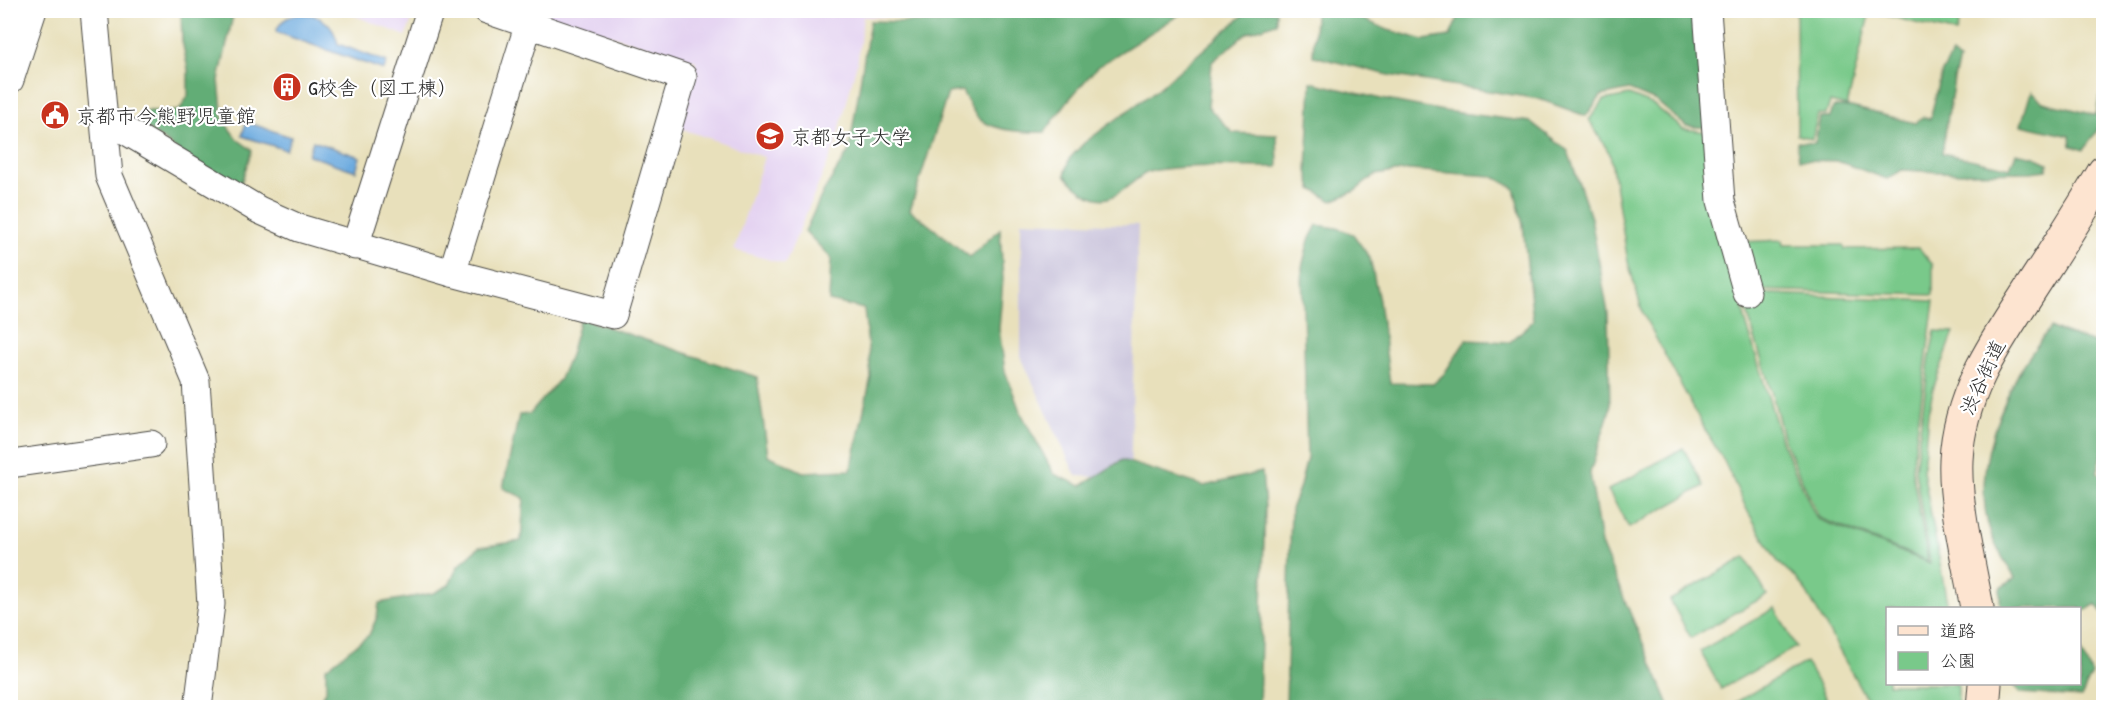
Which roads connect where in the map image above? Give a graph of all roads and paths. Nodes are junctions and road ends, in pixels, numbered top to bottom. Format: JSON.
{"nodes":[{"id":1,"x":33,"y":10,"type":"edge"},
{"id":2,"x":94,"y":10,"type":"edge"},
{"id":3,"x":430,"y":10,"type":"edge"},
{"id":4,"x":487,"y":10,"type":"edge"},
{"id":5,"x":1707,"y":10,"type":"edge"},
{"id":6,"x":531,"y":18,"type":"edge"},
{"id":7,"x":10,"y":80,"type":"edge"},
{"id":8,"x":104,"y":118,"type":"junction"},
{"id":9,"x":2103,"y":171,"type":"edge"},
{"id":10,"x":355,"y":246,"type":"junction"},
{"id":11,"x":452,"y":273,"type":"junction"},
{"id":12,"x":1747,"y":293,"type":"dead end"},
{"id":13,"x":151,"y":444,"type":"dead end"},
{"id":14,"x":10,"y":462,"type":"edge"},
{"id":15,"x":1977,"y":607,"type":"edge"},
{"id":16,"x":1985,"y":685,"type":"edge"},
{"id":17,"x":198,"y":708,"type":"edge"},
{"id":18,"x":1983,"y":708,"type":"edge"}],
"edges":[{"from":1,"to":7,"type":"street"},
{"from":2,"to":8,"type":"street"},
{"from":3,"to":10,"type":"street"},
{"from":4,"to":6,"type":"street"},
{"from":5,"to":12,"type":"street"},
{"from":6,"to":11,"type":"street"},
{"from":6,"to":11,"type":"street"},
{"from":8,"to":10,"type":"street"},
{"from":8,"to":17,"type":"street"},
{"from":9,"to":15,"type":"main road","name":"渋谷街道"},
{"from":10,"to":11,"type":"street"},
{"from":13,"to":14,"type":"street"},
{"from":16,"to":18,"type":"main road"}]}
